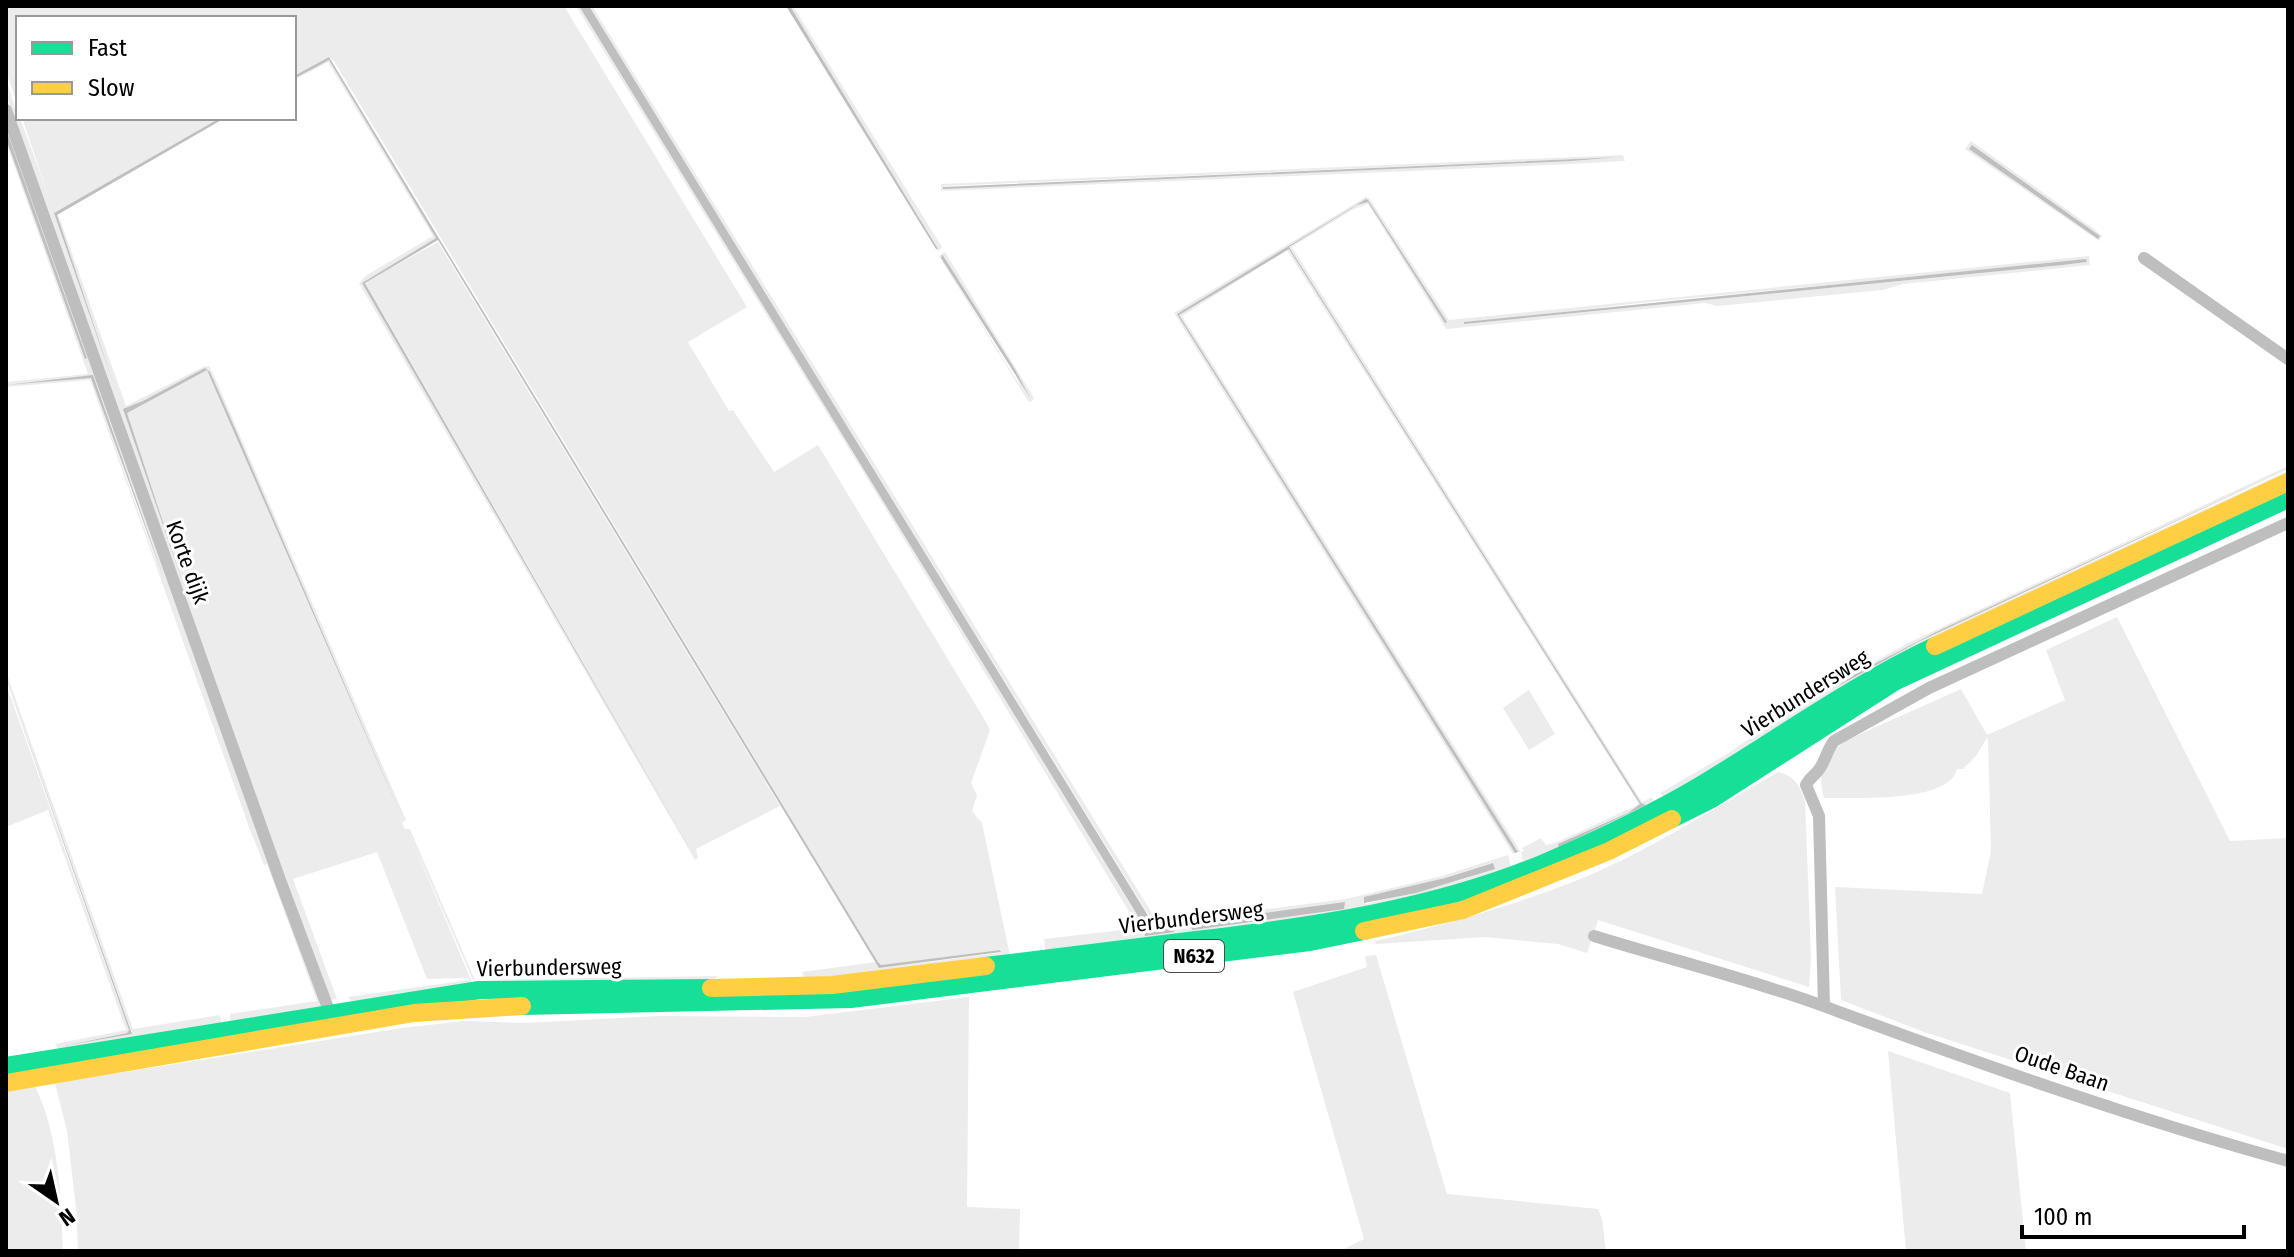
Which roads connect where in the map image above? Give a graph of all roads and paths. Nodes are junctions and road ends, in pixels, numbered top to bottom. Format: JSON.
{"nodes":[{"id":1,"x":6,"y":110,"type":"edge"},
{"id":2,"x":2144,"y":258,"type":"dead end"},
{"id":3,"x":2288,"y":359,"type":"edge"},
{"id":4,"x":2288,"y":482,"type":"edge"},
{"id":5,"x":2288,"y":499,"type":"edge"},
{"id":6,"x":2288,"y":523,"type":"edge"},
{"id":7,"x":1594,"y":936,"type":"dead end"},
{"id":8,"x":1824,"y":1006,"type":"junction"},
{"id":9,"x":332,"y":1019,"type":"junction"},
{"id":10,"x":6,"y":1066,"type":"edge"},
{"id":11,"x":6,"y":1083,"type":"edge"},
{"id":12,"x":2288,"y":1161,"type":"edge"}],
"edges":[{"from":1,"to":9,"type":"street","name":"Korte dijk"},
{"from":2,"to":3,"type":"street"},
{"from":4,"to":9,"type":"street","name":"Vierbundersweg"},
{"from":5,"to":9,"type":"street","name":"Vierbundersweg","number":"N632"},
{"from":6,"to":8,"type":"street"},
{"from":7,"to":8,"type":"street","name":"Oude Baan"},
{"from":8,"to":12,"type":"street","name":"Oude Baan"},
{"from":9,"to":10,"type":"street","name":"Vierbundersweg"},
{"from":9,"to":11,"type":"street","name":"Vierbundersweg","number":"N632"}]}
